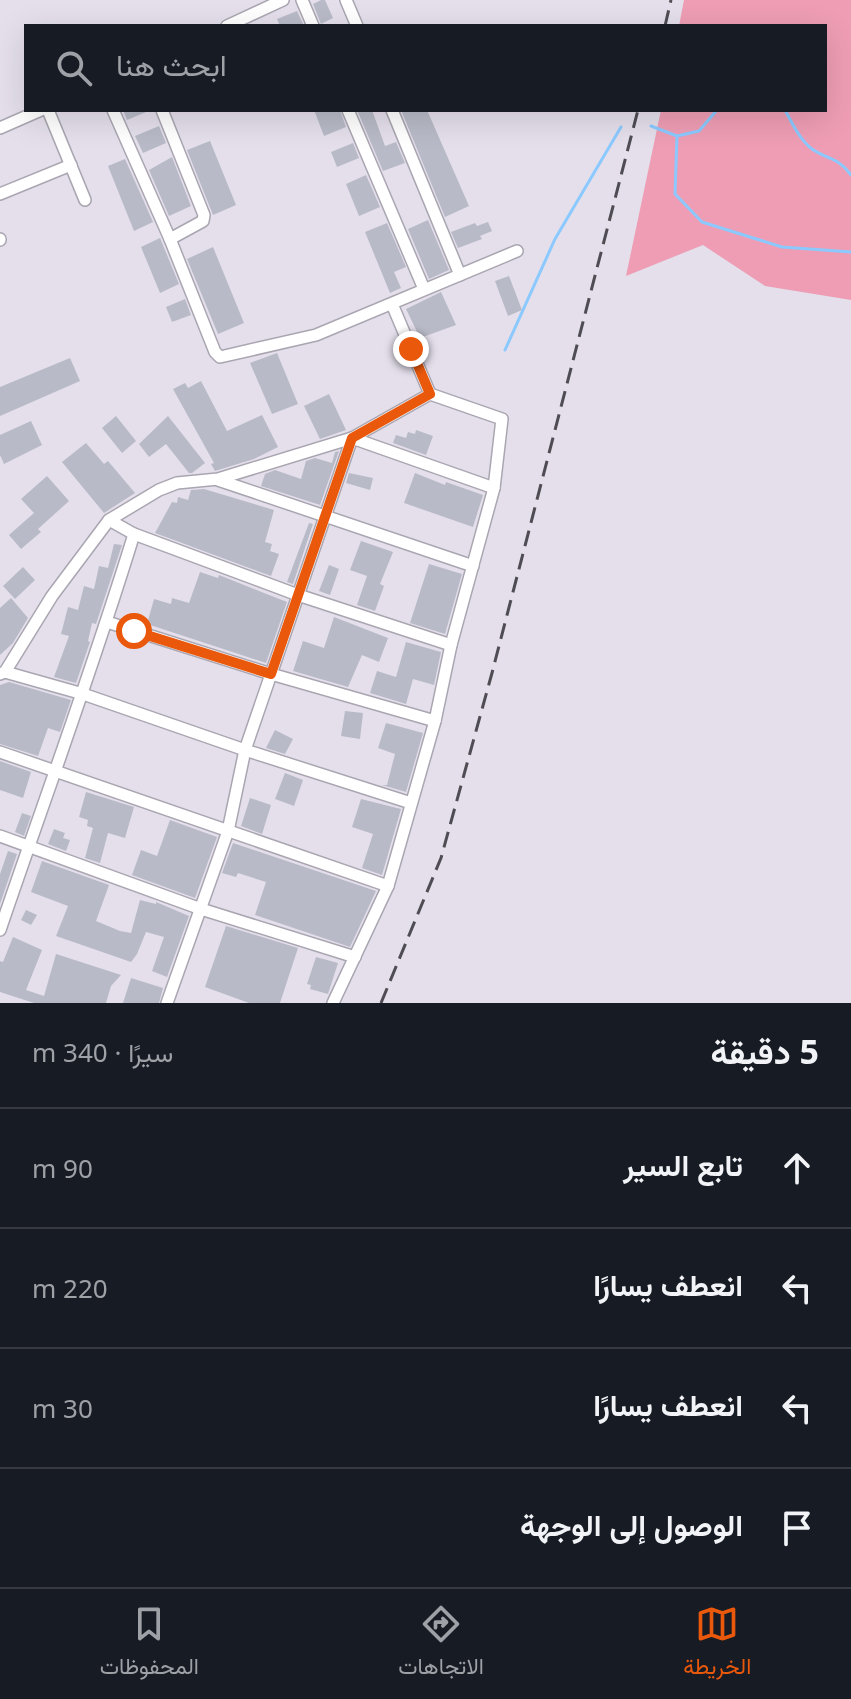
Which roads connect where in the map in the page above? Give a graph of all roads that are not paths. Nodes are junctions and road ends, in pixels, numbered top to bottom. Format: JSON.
{"nodes":[{"id":1,"x":283,"y":0,"type":"edge"},
{"id":2,"x":302,"y":0,"type":"edge"},
{"id":3,"x":346,"y":0,"type":"edge"},
{"id":4,"x":231,"y":24,"type":"edge"},
{"id":5,"x":312,"y":24,"type":"edge"},
{"id":6,"x":356,"y":24,"type":"edge"},
{"id":7,"x":36,"y":112,"type":"edge"},
{"id":8,"x":49,"y":112,"type":"edge"},
{"id":9,"x":114,"y":112,"type":"edge"},
{"id":10,"x":163,"y":112,"type":"edge"},
{"id":11,"x":349,"y":112,"type":"edge"},
{"id":12,"x":393,"y":112,"type":"edge"},
{"id":13,"x":0,"y":128,"type":"edge"},
{"id":14,"x":71,"y":165,"type":"junction"},
{"id":15,"x":0,"y":194,"type":"edge"},
{"id":16,"x":85,"y":200,"type":"dead end"},
{"id":17,"x":170,"y":239,"type":"junction"},
{"id":18,"x":517,"y":251,"type":"dead end"},
{"id":19,"x":460,"y":275,"type":"junction"},
{"id":20,"x":424,"y":289,"type":"junction"},
{"id":21,"x":392,"y":304,"type":"junction"},
{"id":22,"x":430,"y":394,"type":"junction"},
{"id":23,"x":352,"y":438,"type":"junction"},
{"id":24,"x":218,"y":479,"type":"junction"},
{"id":25,"x":494,"y":488,"type":"junction"},
{"id":26,"x":325,"y":517,"type":"junction"},
{"id":27,"x":109,"y":520,"type":"junction"},
{"id":28,"x":134,"y":534,"type":"junction"},
{"id":29,"x":473,"y":566,"type":"junction"},
{"id":30,"x":298,"y":595,"type":"junction"},
{"id":31,"x":107,"y":622,"type":"junction"},
{"id":32,"x":451,"y":645,"type":"junction"},
{"id":33,"x":2,"y":673,"type":"edge"},
{"id":34,"x":271,"y":674,"type":"junction"},
{"id":35,"x":83,"y":694,"type":"junction"},
{"id":36,"x":435,"y":721,"type":"junction"},
{"id":37,"x":245,"y":750,"type":"junction"},
{"id":38,"x":0,"y":752,"type":"edge"},
{"id":39,"x":53,"y":772,"type":"junction"},
{"id":40,"x":411,"y":803,"type":"junction"},
{"id":41,"x":228,"y":831,"type":"junction"},
{"id":42,"x":0,"y":836,"type":"edge"},
{"id":43,"x":29,"y":846,"type":"junction"},
{"id":44,"x":388,"y":886,"type":"junction"},
{"id":45,"x":201,"y":909,"type":"junction"},
{"id":46,"x":0,"y":928,"type":"edge"},
{"id":47,"x":355,"y":957,"type":"junction"},
{"id":48,"x":167,"y":1003,"type":"edge"},
{"id":49,"x":333,"y":1003,"type":"edge"}],
"edges":[{"from":1,"to":4,"type":"street"},
{"from":2,"to":5,"type":"street"},
{"from":3,"to":6,"type":"street"},
{"from":7,"to":13,"type":"street"},
{"from":8,"to":14,"type":"street"},
{"from":9,"to":17,"type":"street"},
{"from":10,"to":17,"type":"street"},
{"from":11,"to":20,"type":"street"},
{"from":12,"to":19,"type":"street"},
{"from":14,"to":15,"type":"street"},
{"from":14,"to":16,"type":"street"},
{"from":17,"to":21,"type":"street"},
{"from":18,"to":19,"type":"street"},
{"from":19,"to":20,"type":"street"},
{"from":20,"to":21,"type":"street"},
{"from":21,"to":22,"type":"street"},
{"from":22,"to":23,"type":"street"},
{"from":22,"to":25,"type":"street"},
{"from":23,"to":24,"type":"street"},
{"from":23,"to":25,"type":"street"},
{"from":23,"to":26,"type":"street"},
{"from":24,"to":26,"type":"street"},
{"from":24,"to":27,"type":"street"},
{"from":25,"to":29,"type":"street"},
{"from":26,"to":29,"type":"street"},
{"from":26,"to":30,"type":"street"},
{"from":27,"to":28,"type":"street"},
{"from":27,"to":33,"type":"street"},
{"from":28,"to":30,"type":"street"},
{"from":28,"to":31,"type":"street"},
{"from":29,"to":32,"type":"street"},
{"from":30,"to":32,"type":"street"},
{"from":30,"to":34,"type":"street"},
{"from":31,"to":34,"type":"street"},
{"from":31,"to":35,"type":"street"},
{"from":32,"to":36,"type":"street"},
{"from":33,"to":35,"type":"street"},
{"from":34,"to":36,"type":"street"},
{"from":34,"to":37,"type":"street"},
{"from":35,"to":37,"type":"street"},
{"from":35,"to":39,"type":"street"},
{"from":36,"to":40,"type":"street"},
{"from":37,"to":40,"type":"street"},
{"from":37,"to":41,"type":"street"},
{"from":38,"to":39,"type":"street"},
{"from":39,"to":41,"type":"street"},
{"from":39,"to":43,"type":"street"},
{"from":40,"to":44,"type":"street"},
{"from":41,"to":44,"type":"street"},
{"from":41,"to":45,"type":"street"},
{"from":42,"to":43,"type":"street"},
{"from":43,"to":45,"type":"street"},
{"from":43,"to":46,"type":"street"},
{"from":44,"to":47,"type":"street"},
{"from":45,"to":47,"type":"street"},
{"from":45,"to":48,"type":"street"},
{"from":47,"to":49,"type":"street"}]}
